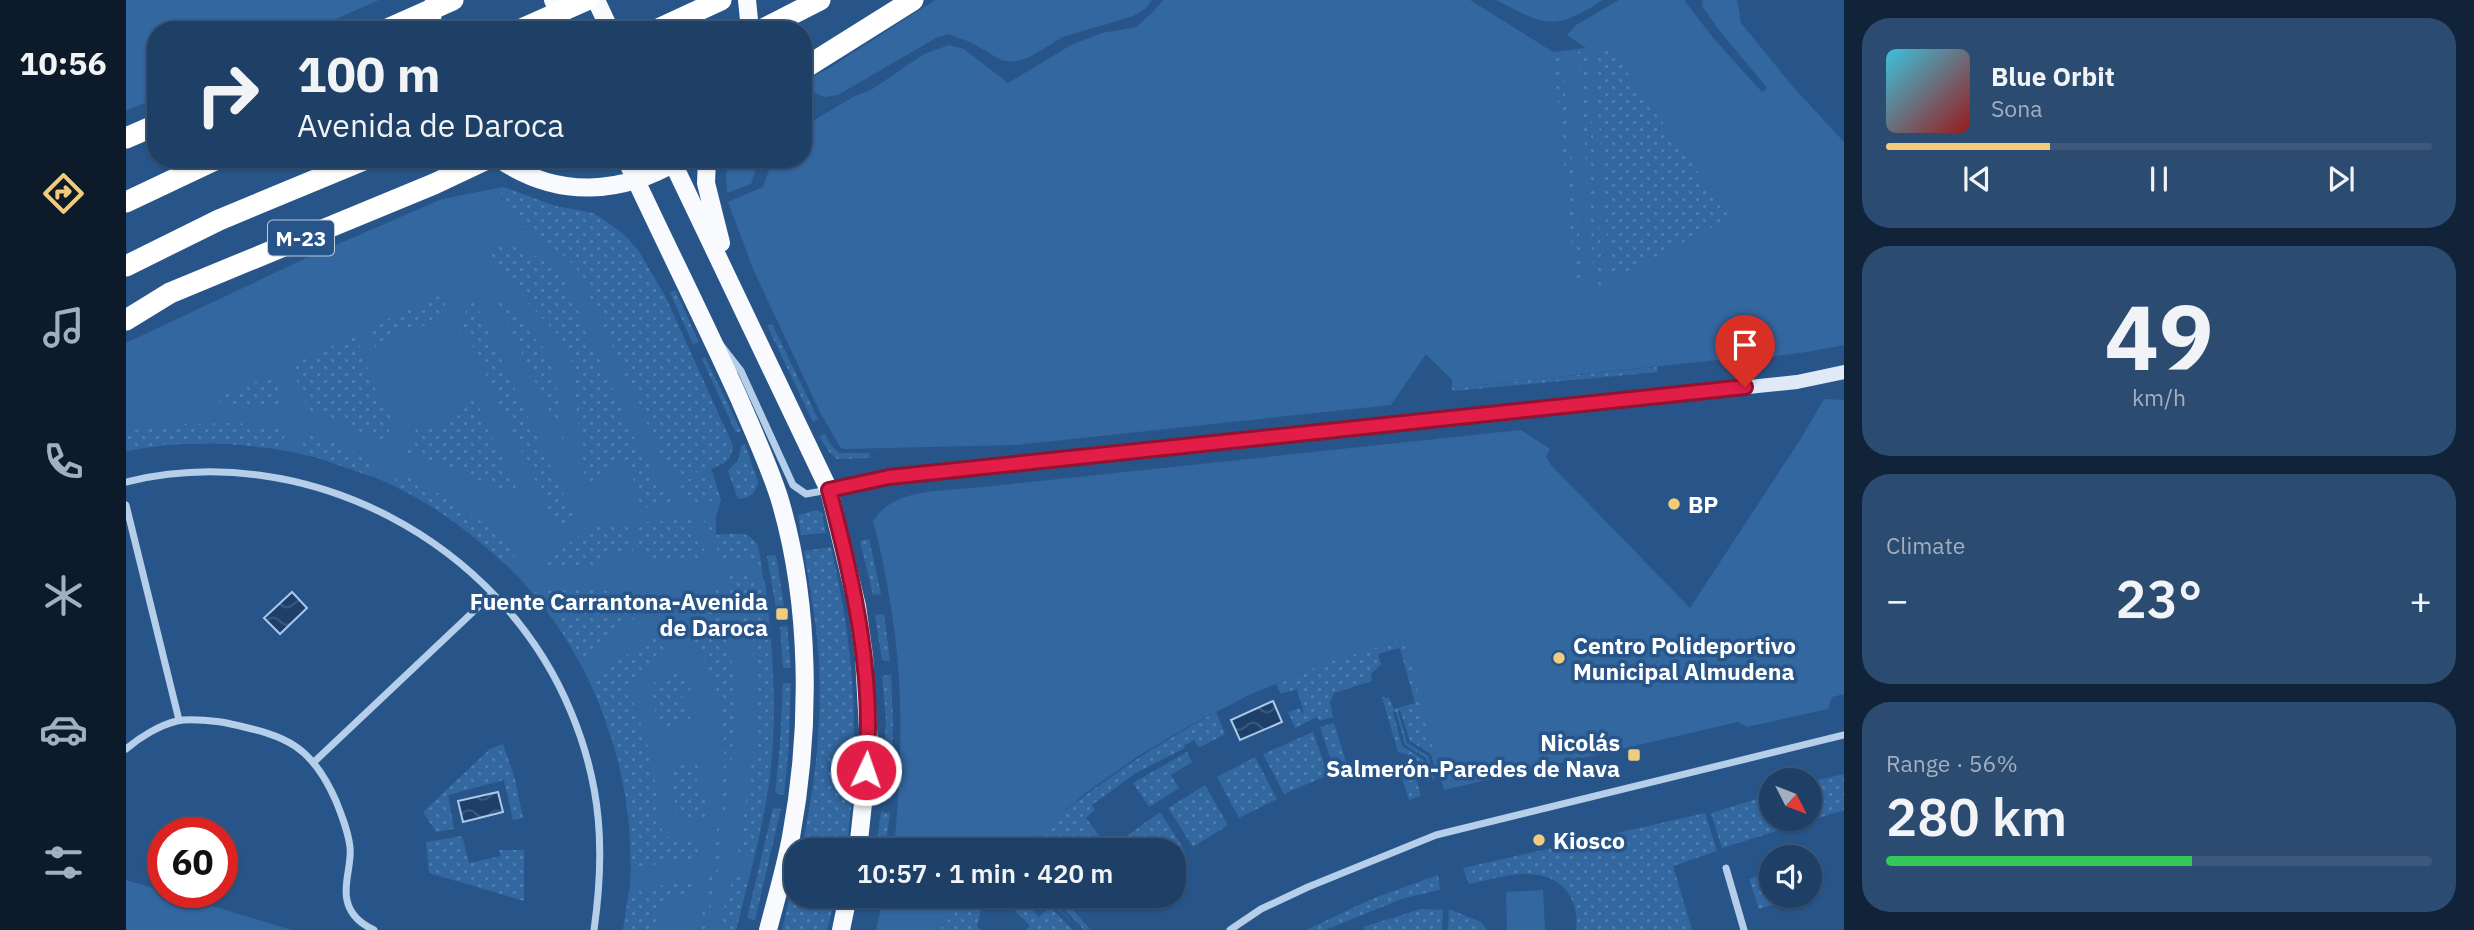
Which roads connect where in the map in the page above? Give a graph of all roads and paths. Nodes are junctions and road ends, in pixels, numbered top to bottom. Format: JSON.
{"nodes":[{"id":1,"x":433,"y":0,"type":"edge"},
{"id":2,"x":453,"y":0,"type":"edge"},
{"id":3,"x":553,"y":0,"type":"edge"},
{"id":4,"x":587,"y":0,"type":"edge"},
{"id":5,"x":596,"y":0,"type":"edge"},
{"id":6,"x":721,"y":0,"type":"edge"},
{"id":7,"x":747,"y":0,"type":"edge"},
{"id":8,"x":820,"y":0,"type":"edge"},
{"id":9,"x":913,"y":0,"type":"edge"},
{"id":10,"x":405,"y":21,"type":"edge"},
{"id":11,"x":432,"y":21,"type":"edge"},
{"id":12,"x":539,"y":21,"type":"edge"},
{"id":13,"x":562,"y":21,"type":"edge"},
{"id":14,"x":606,"y":21,"type":"edge"},
{"id":15,"x":676,"y":21,"type":"edge"},
{"id":16,"x":749,"y":21,"type":"edge"},
{"id":17,"x":780,"y":21,"type":"edge"},
{"id":18,"x":812,"y":63,"type":"edge"},
{"id":19,"x":147,"y":129,"type":"edge"},
{"id":20,"x":126,"y":138,"type":"edge"},
{"id":21,"x":198,"y":168,"type":"edge"},
{"id":22,"x":344,"y":168,"type":"edge"},
{"id":23,"x":468,"y":168,"type":"edge"},
{"id":24,"x":516,"y":168,"type":"edge"},
{"id":25,"x":630,"y":168,"type":"edge"},
{"id":26,"x":665,"y":168,"type":"edge"},
{"id":27,"x":678,"y":168,"type":"edge"},
{"id":28,"x":707,"y":168,"type":"edge"},
{"id":29,"x":636,"y":181,"type":"junction"},
{"id":30,"x":126,"y":202,"type":"edge"},
{"id":31,"x":126,"y":267,"type":"edge"},
{"id":32,"x":170,"y":293,"type":"junction"},
{"id":33,"x":741,"y":302,"type":"junction"},
{"id":34,"x":126,"y":313,"type":"edge"},
{"id":35,"x":126,"y":320,"type":"edge"},
{"id":36,"x":712,"y":336,"type":"junction"},
{"id":37,"x":1844,"y":372,"type":"edge"},
{"id":38,"x":126,"y":482,"type":"edge"},
{"id":39,"x":829,"y":490,"type":"junction"},
{"id":40,"x":126,"y":505,"type":"edge"},
{"id":41,"x":492,"y":594,"type":"junction"},
{"id":42,"x":179,"y":720,"type":"junction"},
{"id":43,"x":1844,"y":735,"type":"edge"},
{"id":44,"x":126,"y":749,"type":"edge"},
{"id":45,"x":314,"y":762,"type":"junction"},
{"id":46,"x":859,"y":838,"type":"edge"},
{"id":47,"x":1726,"y":868,"type":"dead end"},
{"id":48,"x":846,"y":908,"type":"edge"},
{"id":49,"x":374,"y":930,"type":"edge"},
{"id":50,"x":594,"y":930,"type":"edge"},
{"id":51,"x":768,"y":930,"type":"edge"},
{"id":52,"x":841,"y":930,"type":"edge"},
{"id":53,"x":1230,"y":930,"type":"edge"},
{"id":54,"x":1744,"y":930,"type":"edge"}],
"edges":[{"from":1,"to":11,"type":"main road"},
{"from":2,"to":10,"type":"highway","bridge":true},
{"from":3,"to":13,"type":"main road"},
{"from":4,"to":12,"type":"highway","bridge":true},
{"from":5,"to":14,"type":"main road"},
{"from":6,"to":15,"type":"highway"},
{"from":7,"to":16,"type":"main road"},
{"from":8,"to":17,"type":"highway"},
{"from":9,"to":18,"type":"highway"},
{"from":19,"to":20,"type":"highway"},
{"from":21,"to":30,"type":"highway"},
{"from":22,"to":31,"type":"highway"},
{"from":23,"to":32,"type":"highway","number":"M-23"},
{"from":24,"to":29,"type":"main road"},
{"from":25,"to":29,"type":"main road"},
{"from":26,"to":29,"type":"main road"},
{"from":27,"to":33,"type":"main road"},
{"from":28,"to":33,"type":"main road"},
{"from":29,"to":36,"type":"main road"},
{"from":32,"to":34,"type":"highway"},
{"from":32,"to":35,"type":"highway","number":"M-23"},
{"from":33,"to":39,"type":"main road"},
{"from":36,"to":39,"type":"street"},
{"from":36,"to":51,"type":"main road"},
{"from":37,"to":39,"type":"street"},
{"from":38,"to":41,"type":"street"},
{"from":39,"to":46,"type":"main road"},
{"from":40,"to":42,"type":"street"},
{"from":41,"to":45,"type":"street"},
{"from":41,"to":50,"type":"street"},
{"from":42,"to":44,"type":"street"},
{"from":42,"to":45,"type":"street"},
{"from":43,"to":53,"type":"street"},
{"from":45,"to":49,"type":"street"},
{"from":47,"to":54,"type":"street"},
{"from":48,"to":52,"type":"main road"}]}
